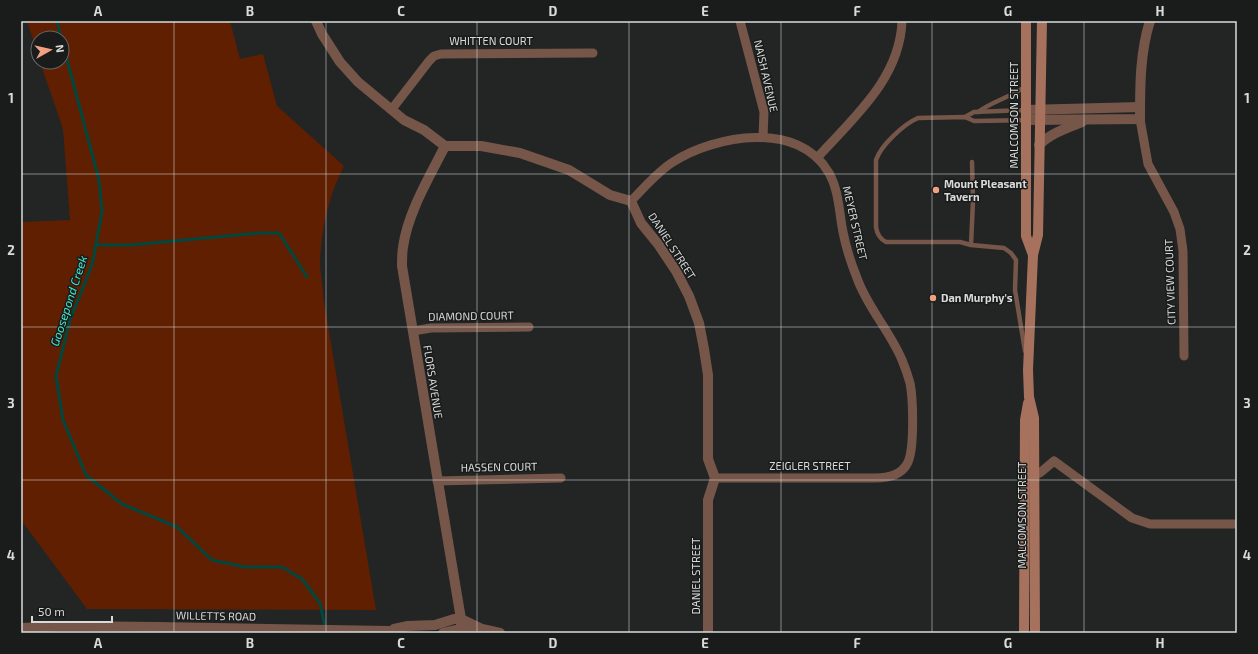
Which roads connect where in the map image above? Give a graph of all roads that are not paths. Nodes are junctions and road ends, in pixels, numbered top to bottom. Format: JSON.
{"nodes":[{"id":1,"x":316,"y":21,"type":"edge"},
{"id":2,"x":740,"y":21,"type":"edge"},
{"id":3,"x":902,"y":21,"type":"edge"},
{"id":4,"x":1026,"y":21,"type":"edge"},
{"id":5,"x":1042,"y":21,"type":"edge"},
{"id":6,"x":1150,"y":21,"type":"edge"},
{"id":7,"x":593,"y":53,"type":"dead end"},
{"id":8,"x":1026,"y":85,"type":"junction"},
{"id":9,"x":1140,"y":107,"type":"junction"},
{"id":10,"x":392,"y":109,"type":"junction"},
{"id":11,"x":978,"y":112,"type":"junction"},
{"id":12,"x":1026,"y":115,"type":"junction"},
{"id":13,"x":1040,"y":115,"type":"junction"},
{"id":14,"x":965,"y":117,"type":"junction"},
{"id":15,"x":1140,"y":119,"type":"junction"},
{"id":16,"x":1088,"y":120,"type":"junction"},
{"id":17,"x":763,"y":137,"type":"junction"},
{"id":18,"x":1039,"y":145,"type":"junction"},
{"id":19,"x":445,"y":146,"type":"junction"},
{"id":20,"x":817,"y":158,"type":"junction"},
{"id":21,"x":972,"y":162,"type":"dead end"},
{"id":22,"x":631,"y":201,"type":"junction"},
{"id":23,"x":971,"y":245,"type":"junction"},
{"id":24,"x":1033,"y":255,"type":"junction"},
{"id":25,"x":530,"y":327,"type":"dead end"},
{"id":26,"x":413,"y":331,"type":"junction"},
{"id":27,"x":1184,"y":356,"type":"dead end"},
{"id":28,"x":1028,"y":370,"type":"junction"},
{"id":29,"x":1029,"y":397,"type":"junction"},
{"id":30,"x":903,"y":470,"type":"joint"},
{"id":31,"x":1034,"y":476,"type":"junction"},
{"id":32,"x":561,"y":478,"type":"dead end"},
{"id":33,"x":715,"y":478,"type":"junction"},
{"id":34,"x":437,"y":481,"type":"junction"},
{"id":35,"x":1237,"y":524,"type":"edge"},
{"id":36,"x":21,"y":624,"type":"edge"},
{"id":37,"x":461,"y":624,"type":"junction"},
{"id":38,"x":44,"y":626,"type":"junction"},
{"id":39,"x":21,"y":628,"type":"edge"},
{"id":40,"x":388,"y":631,"type":"junction"},
{"id":41,"x":402,"y":633,"type":"edge"},
{"id":42,"x":443,"y":633,"type":"edge"},
{"id":43,"x":471,"y":633,"type":"edge"},
{"id":44,"x":500,"y":633,"type":"edge"},
{"id":45,"x":708,"y":633,"type":"edge"},
{"id":46,"x":1024,"y":633,"type":"edge"},
{"id":47,"x":1035,"y":633,"type":"edge"}],
"edges":[{"from":1,"to":10,"type":"street"},
{"from":2,"to":17,"type":"street","name":"NAISH AVENUE"},
{"from":3,"to":20,"type":"street"},
{"from":4,"to":8,"type":"main road","name":"MALCOMSON STREET"},
{"from":5,"to":13,"type":"main road","name":"MALCOMSON STREET"},
{"from":6,"to":9,"type":"street"},
{"from":7,"to":10,"type":"street","name":"WHITTEN COURT"},
{"from":8,"to":11,"type":"lane"},
{"from":8,"to":12,"type":"main road","name":"MALCOMSON STREET"},
{"from":9,"to":13,"type":"street"},
{"from":9,"to":15,"type":"street"},
{"from":10,"to":19,"type":"street"},
{"from":11,"to":12,"type":"lane"},
{"from":11,"to":14,"type":"lane"},
{"from":12,"to":13,"type":"street"},
{"from":12,"to":14,"type":"lane"},
{"from":12,"to":24,"type":"main road","name":"MALCOMSON STREET"},
{"from":13,"to":16,"type":"street"},
{"from":13,"to":18,"type":"main road","name":"MALCOMSON STREET"},
{"from":14,"to":23,"type":"lane"},
{"from":15,"to":16,"type":"street"},
{"from":15,"to":27,"type":"street","name":"CITY VIEW COURT"},
{"from":16,"to":18,"type":"street"},
{"from":17,"to":20,"type":"street","name":"MEYER STREET"},
{"from":17,"to":22,"type":"street","name":"MEYER STREET"},
{"from":18,"to":24,"type":"main road","name":"MALCOMSON STREET"},
{"from":19,"to":22,"type":"street"},
{"from":19,"to":26,"type":"street","name":"FLORS AVENUE"},
{"from":20,"to":30,"type":"street","name":"MEYER STREET"},
{"from":21,"to":23,"type":"lane"},
{"from":22,"to":33,"type":"street","name":"DANIEL STREET"},
{"from":23,"to":28,"type":"lane"},
{"from":24,"to":28,"type":"main road","name":"MALCOMSON STREET"},
{"from":25,"to":26,"type":"street","name":"DIAMOND COURT"},
{"from":26,"to":34,"type":"street","name":"FLORS AVENUE"},
{"from":28,"to":29,"type":"main road","name":"MALCOMSON STREET"},
{"from":29,"to":31,"type":"main road","name":"MALCOMSON STREET"},
{"from":29,"to":46,"type":"main road","name":"MALCOMSON STREET"},
{"from":30,"to":33,"type":"street","name":"ZEIGLER STREET"},
{"from":31,"to":35,"type":"street"},
{"from":31,"to":47,"type":"main road","name":"MALCOMSON STREET"},
{"from":32,"to":34,"type":"street","name":"HASSEN COURT"},
{"from":33,"to":45,"type":"street","name":"DANIEL STREET"},
{"from":34,"to":37,"type":"street","name":"FLORS AVENUE"},
{"from":36,"to":38,"type":"street","name":"WILLETTS ROAD"},
{"from":37,"to":40,"type":"street","name":"WILLETTS ROAD"},
{"from":37,"to":42,"type":"street"},
{"from":37,"to":43,"type":"street"},
{"from":37,"to":44,"type":"street"},
{"from":38,"to":39,"type":"street","name":"WILLETTS ROAD"},
{"from":38,"to":40,"type":"street","name":"WILLETTS ROAD"},
{"from":40,"to":41,"type":"street","name":"WILLETTS ROAD"}]}
